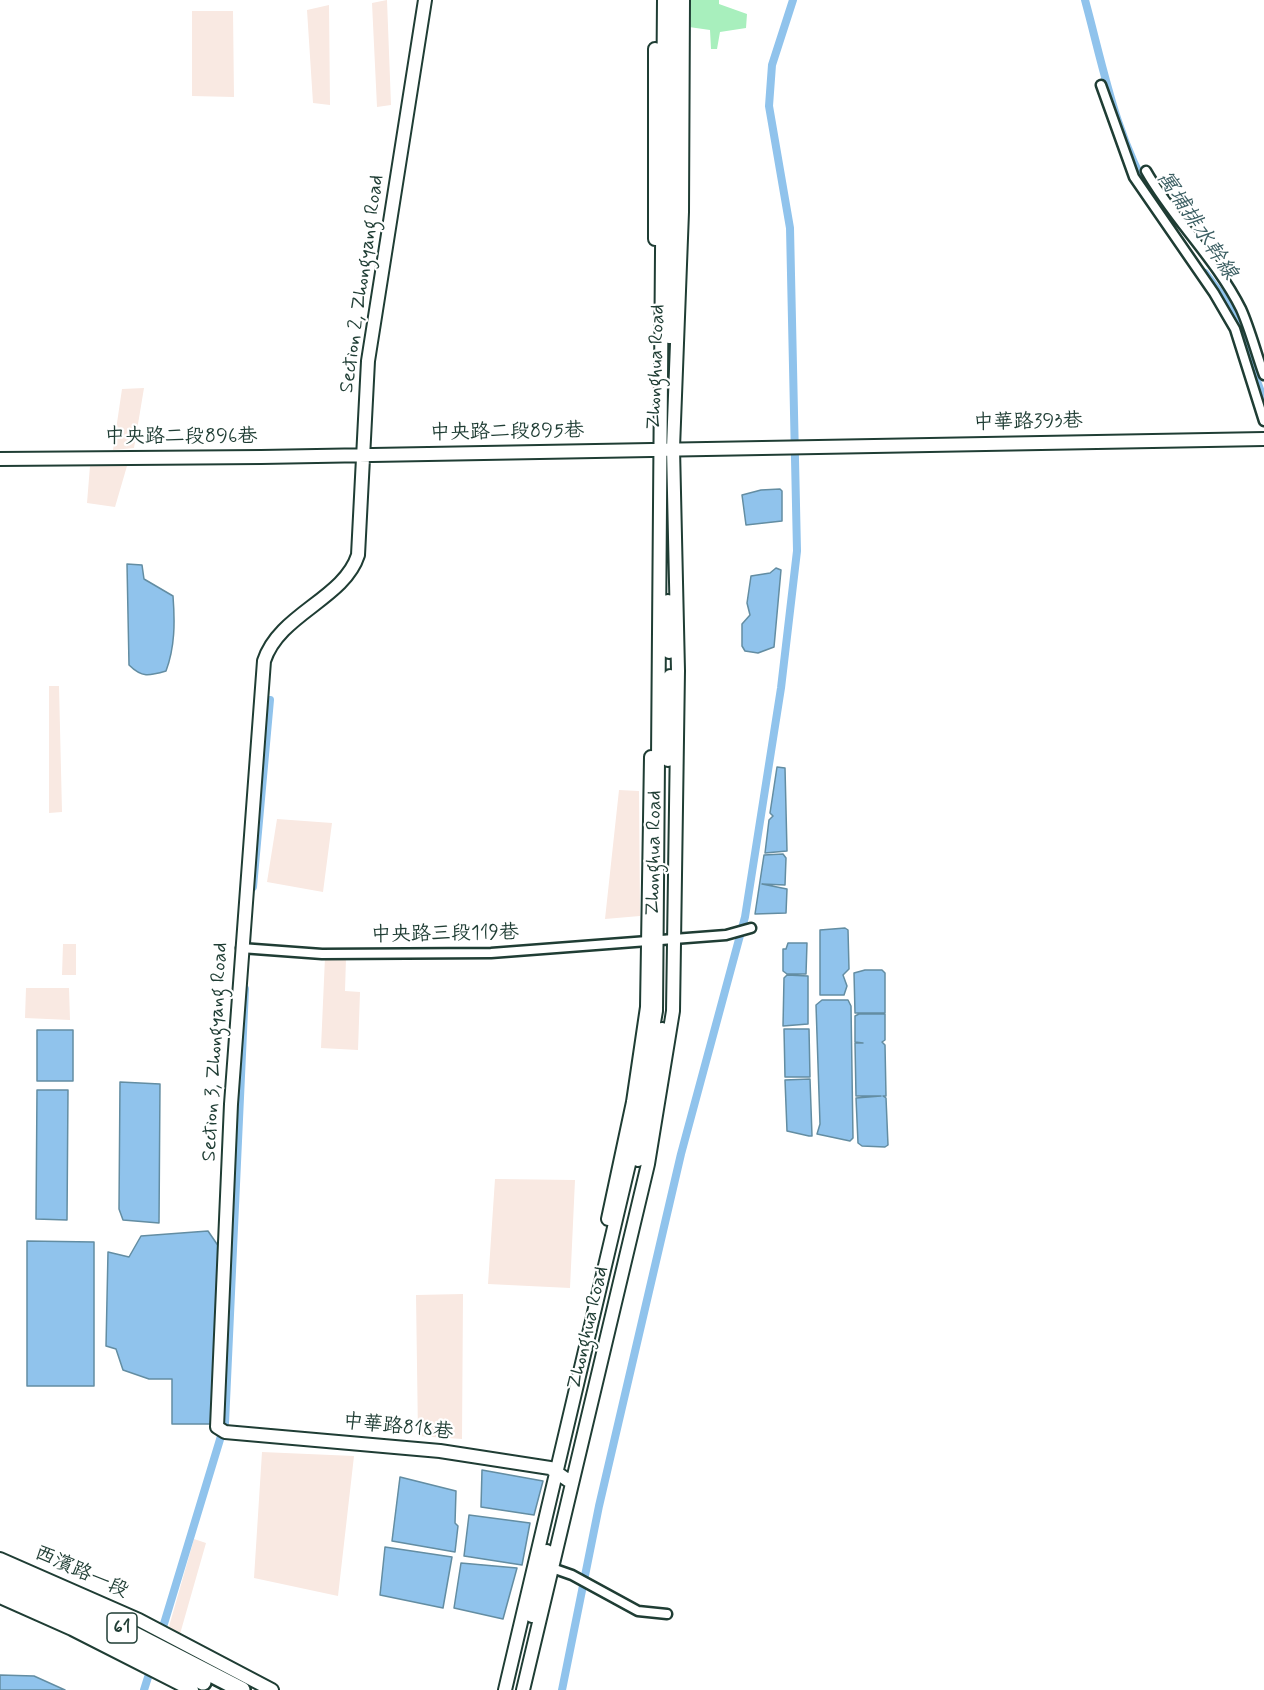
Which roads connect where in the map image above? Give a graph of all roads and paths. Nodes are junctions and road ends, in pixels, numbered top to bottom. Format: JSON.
{"nodes":[{"id":1,"x":425,"y":0,"type":"edge"},
{"id":2,"x":656,"y":0,"type":"edge"},
{"id":3,"x":664,"y":0,"type":"edge"},
{"id":4,"x":674,"y":0,"type":"edge"},
{"id":5,"x":683,"y":0,"type":"edge"},
{"id":6,"x":1101,"y":85,"type":"dead end"},
{"id":7,"x":1146,"y":171,"type":"dead end"},
{"id":8,"x":1264,"y":375,"type":"edge"},
{"id":9,"x":1264,"y":421,"type":"edge"},
{"id":10,"x":1264,"y":439,"type":"edge"},
{"id":11,"x":662,"y":448,"type":"junction"},
{"id":12,"x":362,"y":455,"type":"junction"},
{"id":13,"x":0,"y":459,"type":"edge"},
{"id":14,"x":262,"y":681,"type":"joint"},
{"id":15,"x":751,"y":928,"type":"dead end"},
{"id":16,"x":661,"y":939,"type":"junction"},
{"id":17,"x":241,"y":948,"type":"junction"},
{"id":18,"x":217,"y":1427,"type":"joint"},
{"id":19,"x":561,"y":1476,"type":"junction"},
{"id":20,"x":0,"y":1559,"type":"edge"},
{"id":21,"x":552,"y":1569,"type":"junction"},
{"id":22,"x":0,"y":1572,"type":"edge"},
{"id":23,"x":0,"y":1586,"type":"edge"},
{"id":24,"x":0,"y":1597,"type":"edge"},
{"id":25,"x":667,"y":1614,"type":"dead end"},
{"id":26,"x":192,"y":1690,"type":"edge"},
{"id":27,"x":220,"y":1690,"type":"edge"},
{"id":28,"x":242,"y":1690,"type":"edge"},
{"id":29,"x":272,"y":1690,"type":"edge"},
{"id":30,"x":499,"y":1690,"type":"edge"},
{"id":31,"x":505,"y":1690,"type":"edge"},
{"id":32,"x":516,"y":1690,"type":"edge"},
{"id":33,"x":523,"y":1690,"type":"edge"}],
"edges":[{"from":1,"to":12,"type":"main road","name":"Section 2, Zhongyang Road"},
{"from":2,"to":11,"type":"main road","name":"Zhonghua Road"},
{"from":3,"to":11,"type":"main road","name":"Zhonghua Road"},
{"from":4,"to":11,"type":"main road","name":"Zhonghua Road"},
{"from":5,"to":11,"type":"main road","name":"Zhonghua Road"},
{"from":6,"to":9,"type":"street"},
{"from":7,"to":8,"type":"street"},
{"from":10,"to":11,"type":"main road","name":"中華路393巷"},
{"from":11,"to":12,"type":"main road","name":"中央路二段895巷"},
{"from":11,"to":16,"type":"main road","name":"Zhonghua Road"},
{"from":11,"to":16,"type":"main road","name":"Zhonghua Road"},
{"from":12,"to":13,"type":"main road","name":"中央路二段896巷"},
{"from":12,"to":14,"type":"main road","name":"Section 2, Zhongyang Road"},
{"from":14,"to":17,"type":"main road","name":"Section 3, Zhongyang Road"},
{"from":15,"to":16,"type":"street","name":"中央路三段119巷"},
{"from":16,"to":17,"type":"street","name":"中央路三段119巷"},
{"from":16,"to":19,"type":"main road","name":"Zhonghua Road"},
{"from":16,"to":19,"type":"main road","name":"Zhonghua Road"},
{"from":17,"to":18,"type":"main road","name":"Section 3, Zhongyang Road"},
{"from":18,"to":19,"type":"main road","name":"中華路818巷"},
{"from":19,"to":21,"type":"main road","name":"Zhonghua Road"},
{"from":19,"to":30,"type":"main road","name":"Zhonghua Road"},
{"from":19,"to":31,"type":"main road","name":"Zhonghua Road"},
{"from":19,"to":32,"type":"main road","name":"Zhonghua Road"},
{"from":20,"to":29,"type":"main road","name":"西濱路一段"},
{"from":21,"to":25,"type":"street"},
{"from":21,"to":33,"type":"main road","name":"Zhonghua Road"},
{"from":22,"to":28,"type":"highway","number":"61"},
{"from":23,"to":27,"type":"highway","number":"61"},
{"from":24,"to":26,"type":"main road"}]}
